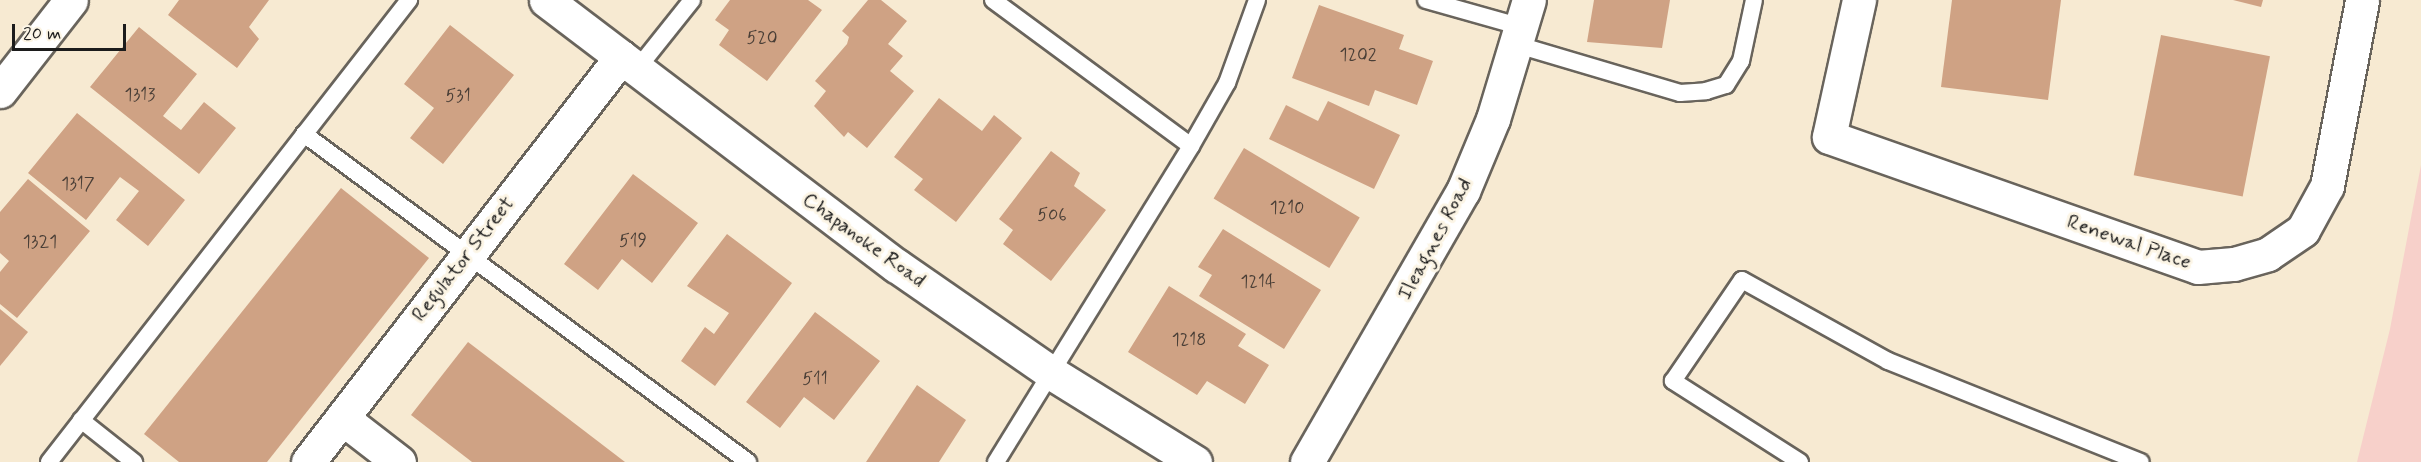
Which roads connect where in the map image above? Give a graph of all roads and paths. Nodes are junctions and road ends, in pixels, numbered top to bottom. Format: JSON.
{"nodes":[{"id":1,"x":71,"y":0,"type":"edge"},
{"id":2,"x":409,"y":0,"type":"edge"},
{"id":3,"x":546,"y":0,"type":"edge"},
{"id":4,"x":692,"y":0,"type":"edge"},
{"id":5,"x":993,"y":0,"type":"edge"},
{"id":6,"x":1257,"y":0,"type":"edge"},
{"id":7,"x":1426,"y":0,"type":"edge"},
{"id":8,"x":1754,"y":0,"type":"edge"},
{"id":9,"x":1859,"y":0,"type":"edge"},
{"id":10,"x":2362,"y":0,"type":"edge"},
{"id":11,"x":1523,"y":24,"type":"edge"},
{"id":12,"x":629,"y":63,"type":"junction"},
{"id":13,"x":0,"y":91,"type":"edge"},
{"id":14,"x":304,"y":134,"type":"junction"},
{"id":15,"x":1191,"y":146,"type":"junction"},
{"id":16,"x":467,"y":252,"type":"junction"},
{"id":17,"x":1053,"y":374,"type":"junction"},
{"id":18,"x":342,"y":418,"type":"junction"},
{"id":19,"x":81,"y":420,"type":"junction"},
{"id":20,"x":49,"y":462,"type":"edge"},
{"id":21,"x":134,"y":462,"type":"edge"},
{"id":22,"x":308,"y":462,"type":"edge"},
{"id":23,"x":399,"y":462,"type":"edge"},
{"id":24,"x":748,"y":462,"type":"edge"},
{"id":25,"x":996,"y":462,"type":"edge"},
{"id":26,"x":1195,"y":462,"type":"edge"},
{"id":27,"x":1306,"y":462,"type":"edge"},
{"id":28,"x":1800,"y":462,"type":"edge"},
{"id":29,"x":2141,"y":462,"type":"edge"}],
"edges":[{"from":1,"to":13,"type":"street"},
{"from":2,"to":14,"type":"lane"},
{"from":3,"to":12,"type":"street","name":"Chapanoke Road"},
{"from":4,"to":12,"type":"lane"},
{"from":5,"to":15,"type":"lane"},
{"from":6,"to":15,"type":"lane"},
{"from":7,"to":11,"type":"lane"},
{"from":8,"to":11,"type":"lane"},
{"from":9,"to":10,"type":"street","name":"Renewal Place"},
{"from":11,"to":27,"type":"street","name":"Ileagnes Road"},
{"from":12,"to":16,"type":"street","name":"Regulator Street"},
{"from":12,"to":17,"type":"street","name":"Chapanoke Road"},
{"from":14,"to":16,"type":"lane"},
{"from":14,"to":19,"type":"lane"},
{"from":15,"to":17,"type":"lane"},
{"from":16,"to":18,"type":"street","name":"Regulator Street"},
{"from":16,"to":24,"type":"lane"},
{"from":17,"to":25,"type":"lane"},
{"from":17,"to":26,"type":"street","name":"Chapanoke Road"},
{"from":18,"to":22,"type":"street","name":"Regulator Street"},
{"from":18,"to":23,"type":"street"},
{"from":19,"to":20,"type":"lane"},
{"from":19,"to":21,"type":"lane"},
{"from":28,"to":29,"type":"lane"}]}
